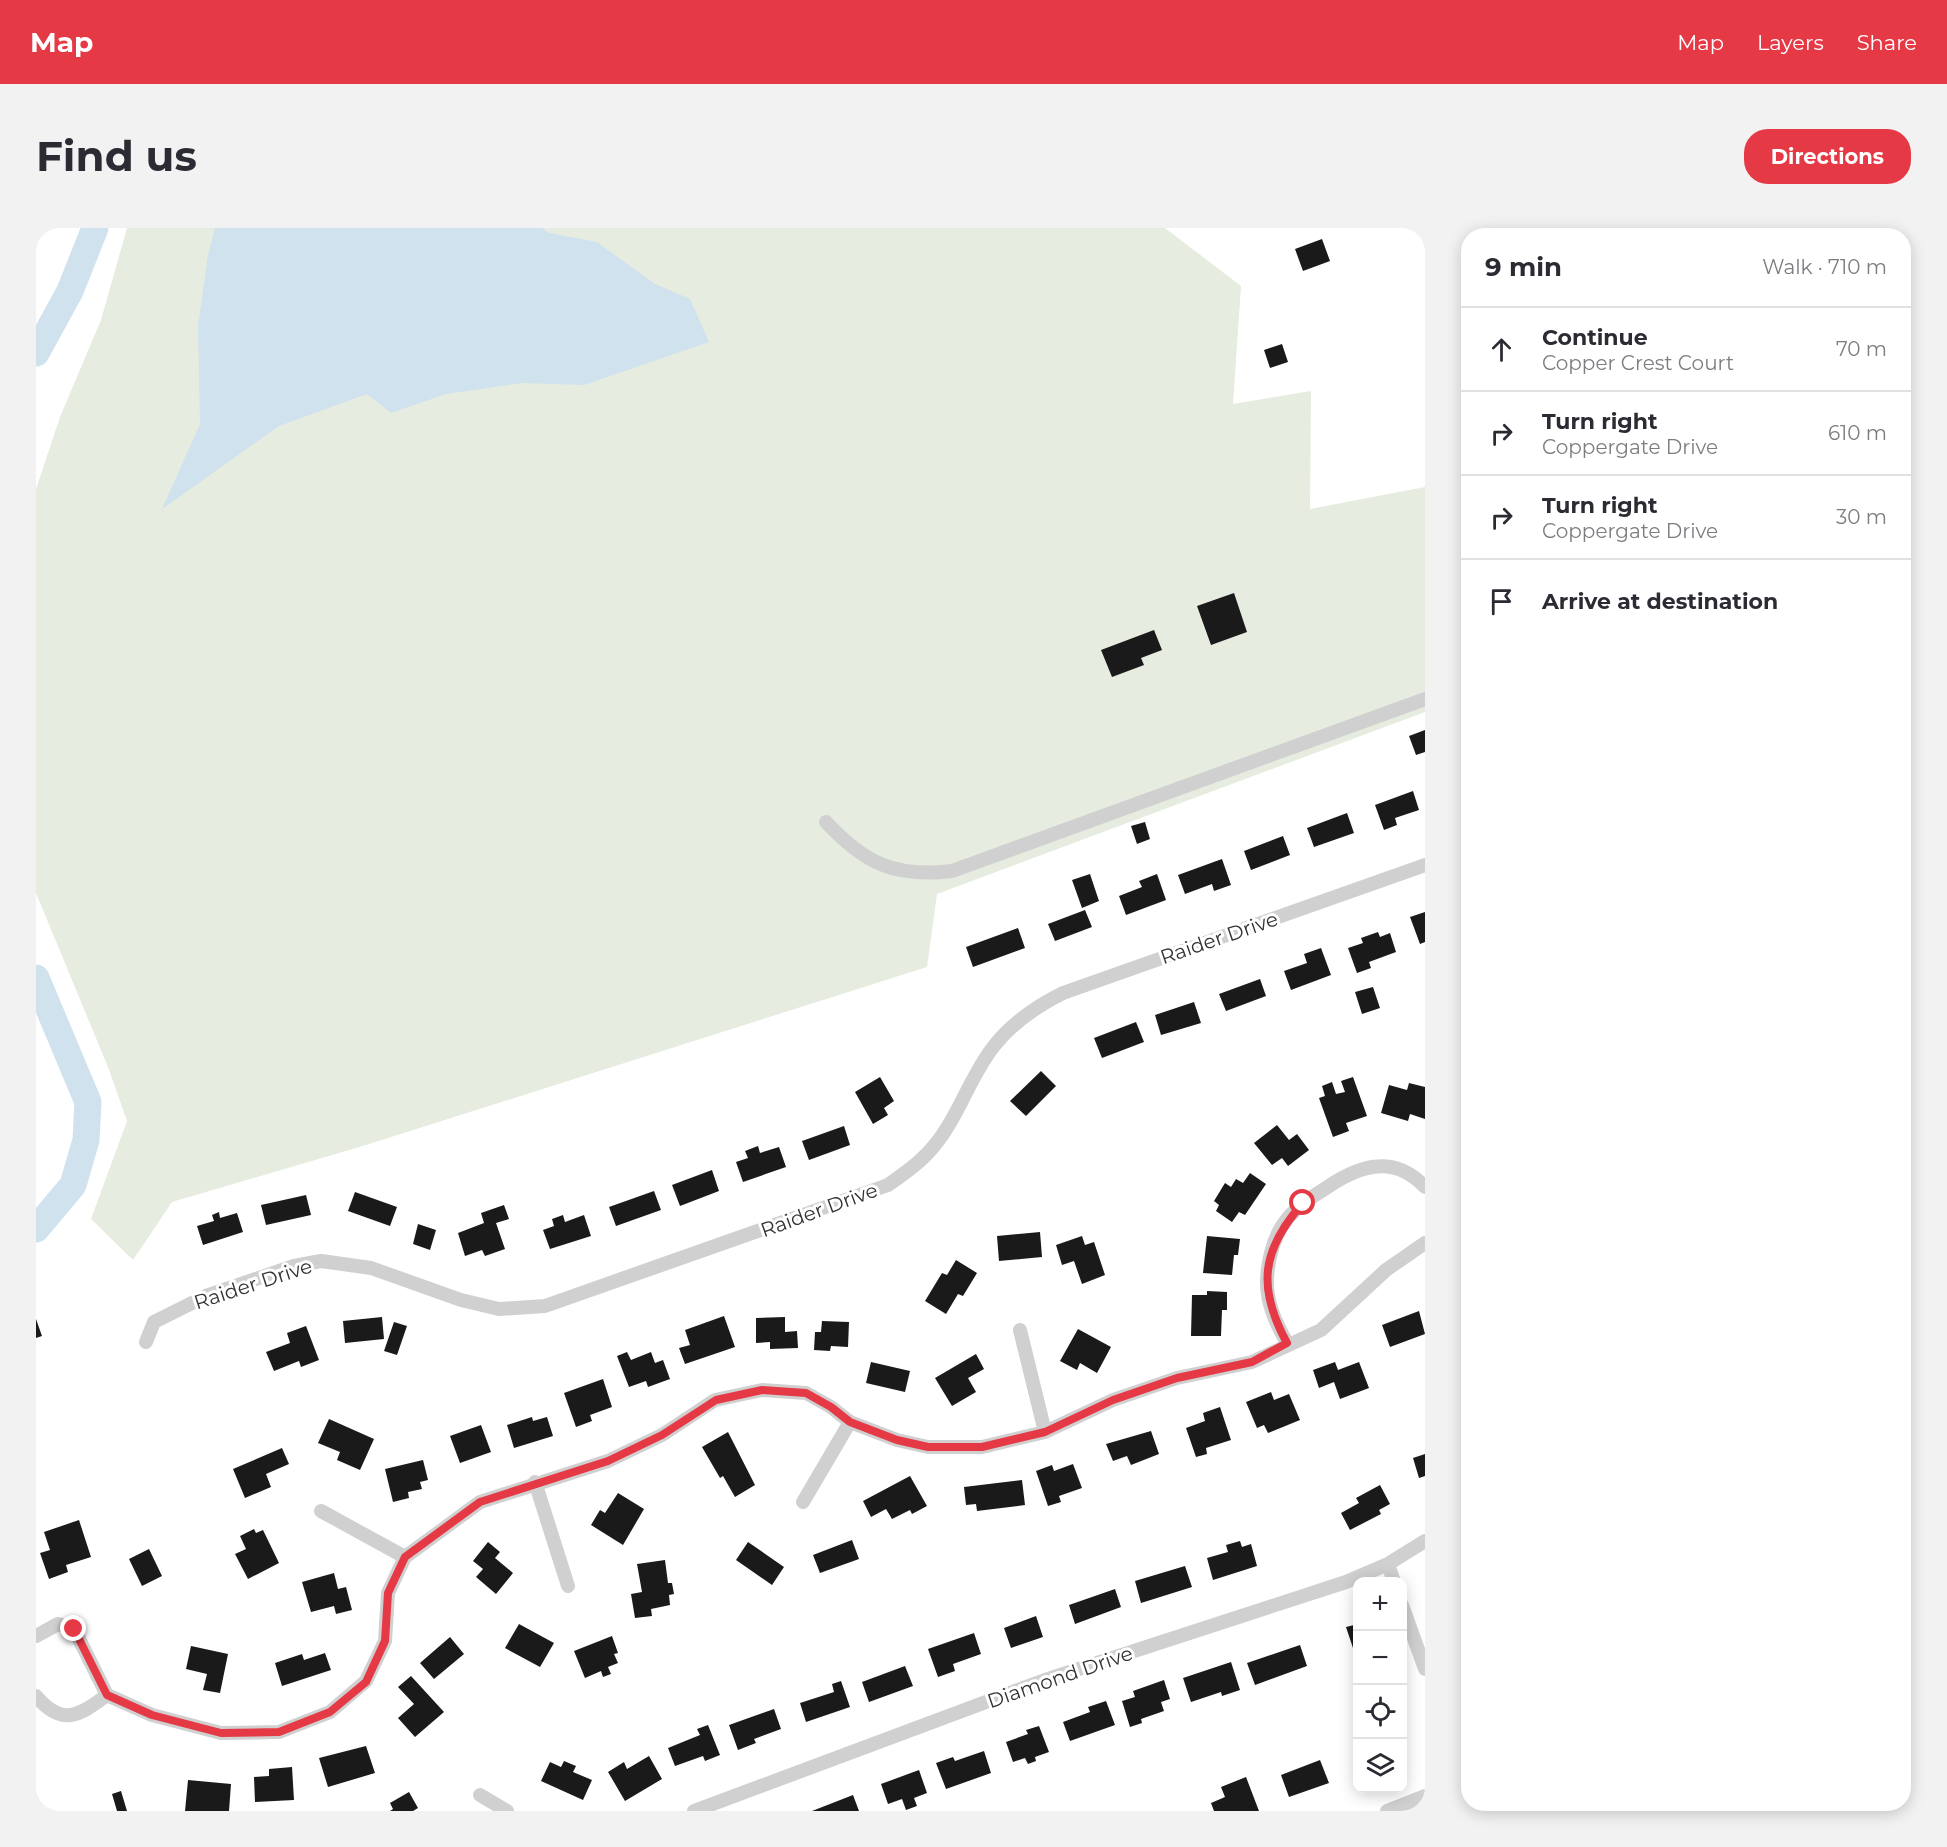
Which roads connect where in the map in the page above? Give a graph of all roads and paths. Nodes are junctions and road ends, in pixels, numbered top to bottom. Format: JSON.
{"nodes":[{"id":1,"x":1425,"y":699,"type":"edge"},
{"id":2,"x":826,"y":822,"type":"dead end"},
{"id":3,"x":1425,"y":866,"type":"edge"},
{"id":4,"x":1425,"y":1186,"type":"edge"},
{"id":5,"x":1425,"y":1243,"type":"edge"},
{"id":6,"x":1020,"y":1330,"type":"dead end"},
{"id":7,"x":146,"y":1342,"type":"dead end"},
{"id":8,"x":1287,"y":1343,"type":"junction"},
{"id":9,"x":850,"y":1422,"type":"junction"},
{"id":10,"x":1045,"y":1432,"type":"junction"},
{"id":11,"x":535,"y":1482,"type":"junction"},
{"id":12,"x":803,"y":1502,"type":"dead end"},
{"id":13,"x":321,"y":1511,"type":"dead end"},
{"id":14,"x":1425,"y":1541,"type":"edge"},
{"id":15,"x":405,"y":1557,"type":"junction"},
{"id":16,"x":1388,"y":1564,"type":"junction"},
{"id":17,"x":1393,"y":1577,"type":"edge"},
{"id":18,"x":568,"y":1586,"type":"dead end"},
{"id":19,"x":1407,"y":1619,"type":"edge"},
{"id":20,"x":36,"y":1636,"type":"edge"},
{"id":21,"x":1425,"y":1669,"type":"edge"},
{"id":22,"x":107,"y":1695,"type":"junction"},
{"id":23,"x":36,"y":1696,"type":"edge"},
{"id":24,"x":480,"y":1795,"type":"dead end"},
{"id":25,"x":1425,"y":1796,"type":"edge"},
{"id":26,"x":507,"y":1811,"type":"edge"},
{"id":27,"x":694,"y":1811,"type":"edge"},
{"id":28,"x":1386,"y":1811,"type":"edge"}],
"edges":[{"from":1,"to":2,"type":"street"},
{"from":3,"to":7,"type":"street","name":"Raider Drive"},
{"from":4,"to":8,"type":"street"},
{"from":5,"to":8,"type":"street"},
{"from":6,"to":10,"type":"street"},
{"from":8,"to":10,"type":"street"},
{"from":9,"to":10,"type":"street"},
{"from":9,"to":11,"type":"street"},
{"from":9,"to":12,"type":"street"},
{"from":11,"to":15,"type":"street"},
{"from":11,"to":18,"type":"street"},
{"from":13,"to":15,"type":"street"},
{"from":14,"to":16,"type":"street","name":"Diamond Drive"},
{"from":15,"to":22,"type":"street"},
{"from":16,"to":17,"type":"street"},
{"from":16,"to":27,"type":"street","name":"Diamond Drive"},
{"from":19,"to":21,"type":"street"},
{"from":20,"to":22,"type":"street"},
{"from":22,"to":23,"type":"street"},
{"from":24,"to":26,"type":"street"},
{"from":25,"to":28,"type":"street"}]}
